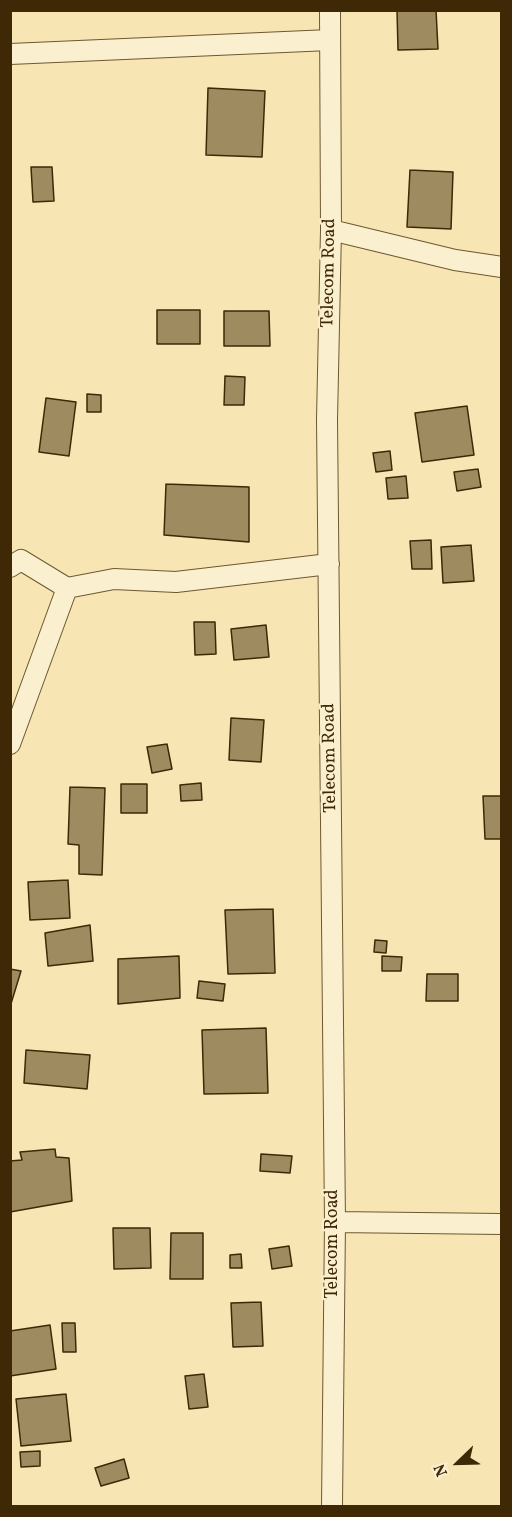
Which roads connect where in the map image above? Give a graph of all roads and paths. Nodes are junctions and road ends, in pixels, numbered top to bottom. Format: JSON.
{"nodes":[{"id":1,"x":330,"y":10,"type":"edge"},
{"id":2,"x":330,"y":40,"type":"junction"},
{"id":3,"x":10,"y":54,"type":"edge"},
{"id":4,"x":331,"y":230,"type":"junction"},
{"id":5,"x":501,"y":267,"type":"edge"},
{"id":6,"x":329,"y":564,"type":"junction"},
{"id":7,"x":10,"y":567,"type":"edge"},
{"id":8,"x":67,"y":588,"type":"junction"},
{"id":9,"x":10,"y":744,"type":"edge"},
{"id":10,"x":335,"y":1221,"type":"junction"},
{"id":11,"x":501,"y":1224,"type":"edge"},
{"id":12,"x":332,"y":1506,"type":"edge"}],
"edges":[{"from":1,"to":2,"type":"street","name":"Telecom Road"},
{"from":2,"to":3,"type":"street"},
{"from":2,"to":4,"type":"street","name":"Telecom Road"},
{"from":4,"to":5,"type":"street"},
{"from":4,"to":6,"type":"street","name":"Telecom Road"},
{"from":6,"to":8,"type":"street"},
{"from":6,"to":10,"type":"street","name":"Telecom Road"},
{"from":7,"to":8,"type":"street"},
{"from":8,"to":9,"type":"street"},
{"from":10,"to":11,"type":"street"},
{"from":10,"to":12,"type":"street","name":"Telecom Road"}]}
